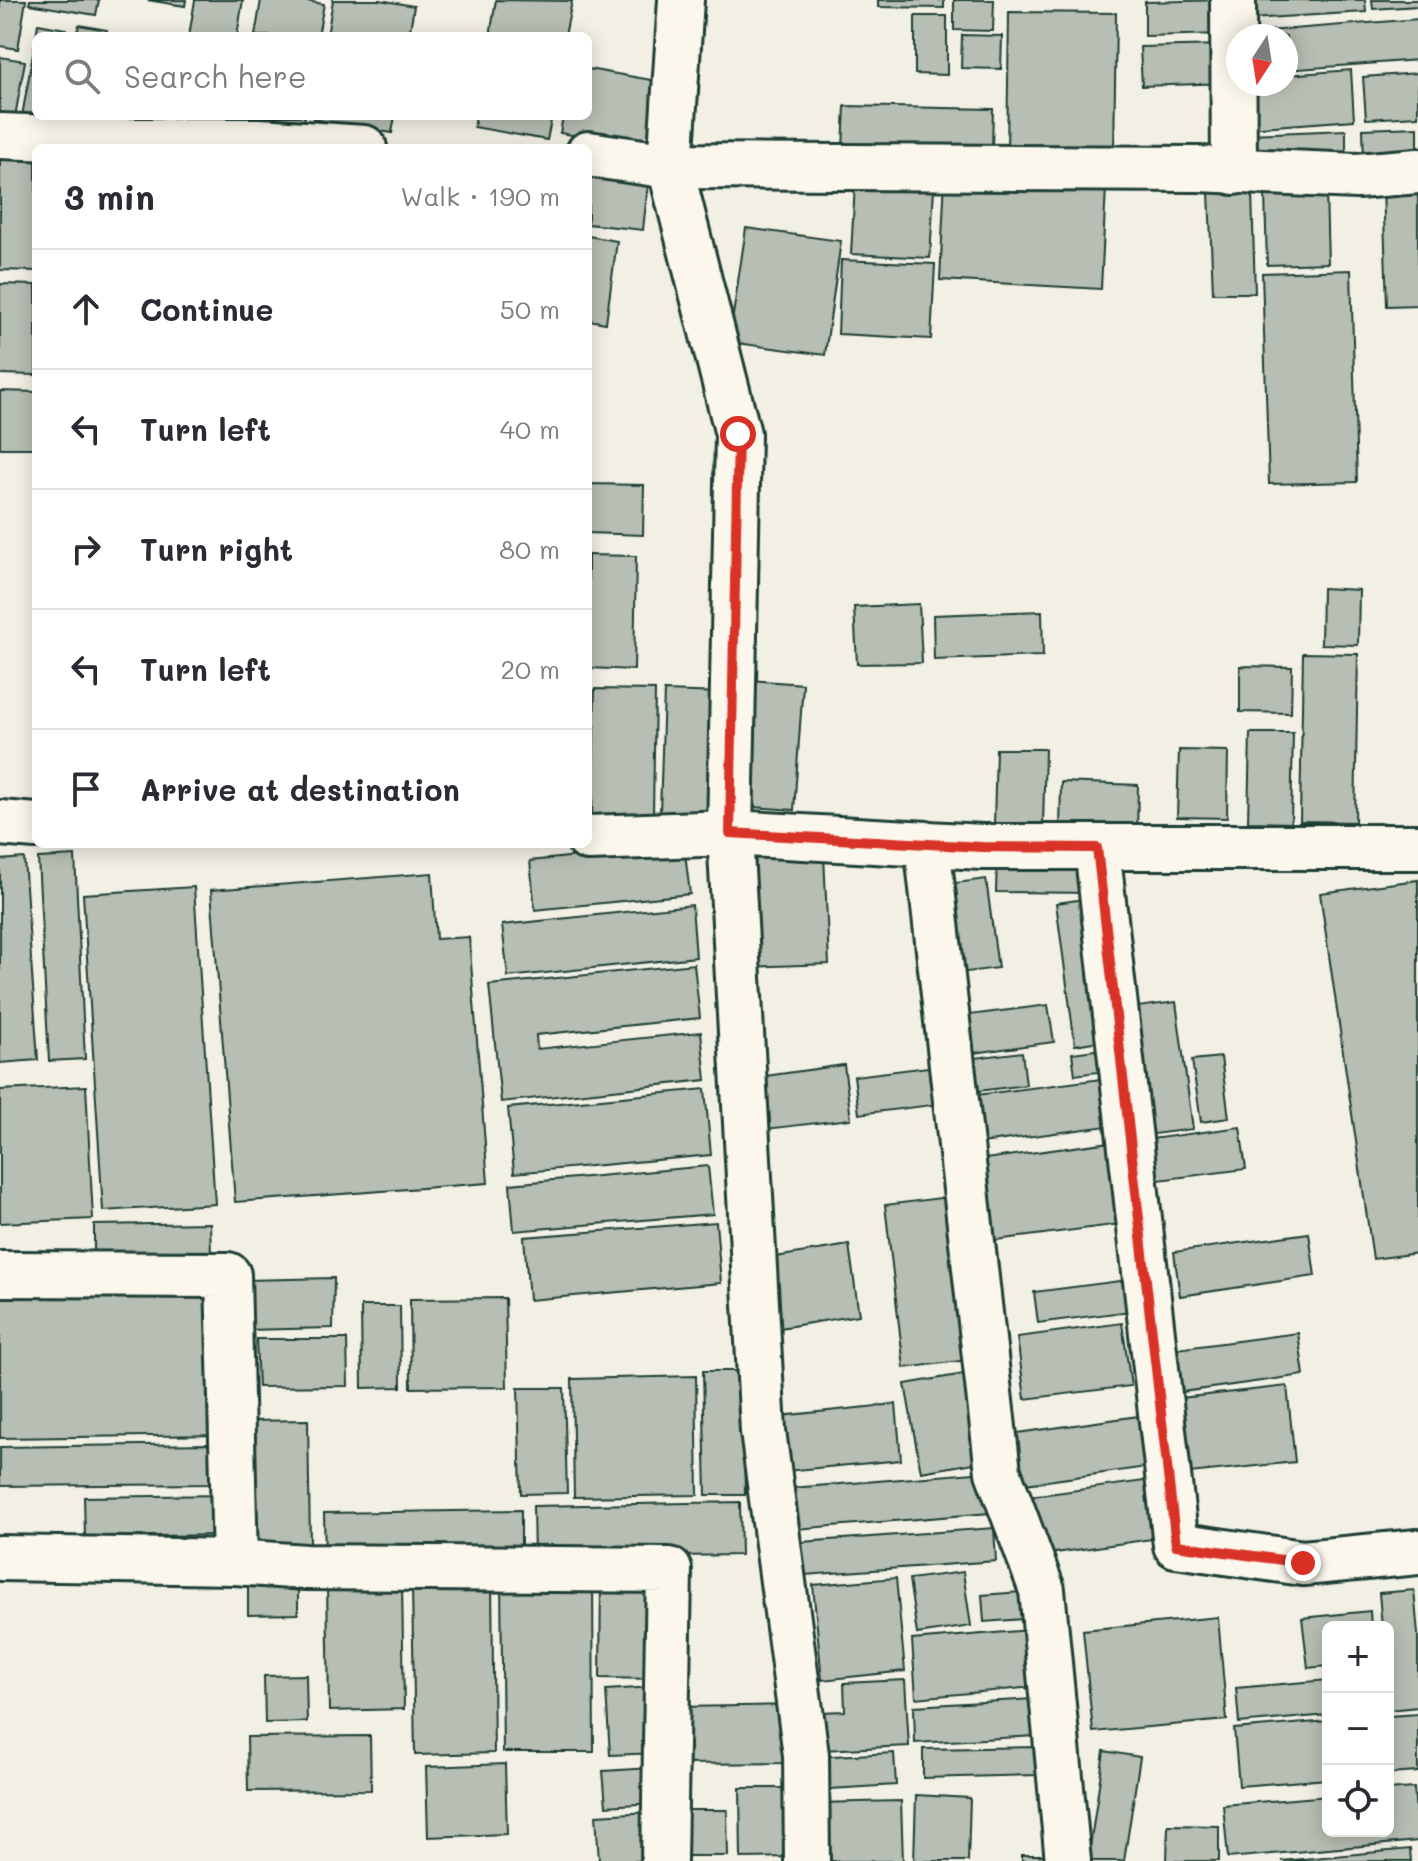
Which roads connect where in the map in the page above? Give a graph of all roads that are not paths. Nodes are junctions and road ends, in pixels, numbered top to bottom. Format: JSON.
{"nodes":[{"id":1,"x":681,"y":0,"type":"edge"},
{"id":2,"x":1233,"y":0,"type":"edge"},
{"id":3,"x":0,"y":136,"type":"edge"},
{"id":4,"x":304,"y":144,"type":"edge"},
{"id":5,"x":592,"y":155,"type":"edge"},
{"id":6,"x":670,"y":166,"type":"junction"},
{"id":7,"x":1418,"y":171,"type":"edge"},
{"id":8,"x":1234,"y":172,"type":"junction"},
{"id":9,"x":0,"y":823,"type":"edge"},
{"id":10,"x":32,"y":826,"type":"edge"},
{"id":11,"x":730,"y":833,"type":"junction"},
{"id":12,"x":592,"y":838,"type":"edge"},
{"id":13,"x":927,"y":844,"type":"junction"},
{"id":14,"x":1418,"y":847,"type":"edge"},
{"id":15,"x":1097,"y":848,"type":"junction"},
{"id":16,"x":0,"y":1274,"type":"edge"},
{"id":17,"x":1418,"y":1552,"type":"edge"},
{"id":18,"x":0,"y":1558,"type":"edge"},
{"id":19,"x":235,"y":1562,"type":"junction"},
{"id":20,"x":664,"y":1861,"type":"edge"},
{"id":21,"x":807,"y":1861,"type":"edge"},
{"id":22,"x":1068,"y":1861,"type":"edge"}],
"edges":[{"from":1,"to":6,"type":"street"},
{"from":2,"to":8,"type":"street"},
{"from":3,"to":4,"type":"street"},
{"from":5,"to":6,"type":"street"},
{"from":6,"to":8,"type":"street"},
{"from":6,"to":11,"type":"street"},
{"from":7,"to":8,"type":"street"},
{"from":9,"to":10,"type":"street"},
{"from":11,"to":12,"type":"street"},
{"from":11,"to":13,"type":"street"},
{"from":11,"to":21,"type":"street"},
{"from":13,"to":15,"type":"street"},
{"from":13,"to":22,"type":"street"},
{"from":14,"to":15,"type":"street"},
{"from":15,"to":17,"type":"street"},
{"from":16,"to":19,"type":"street"},
{"from":18,"to":19,"type":"street"},
{"from":19,"to":20,"type":"street"}]}
